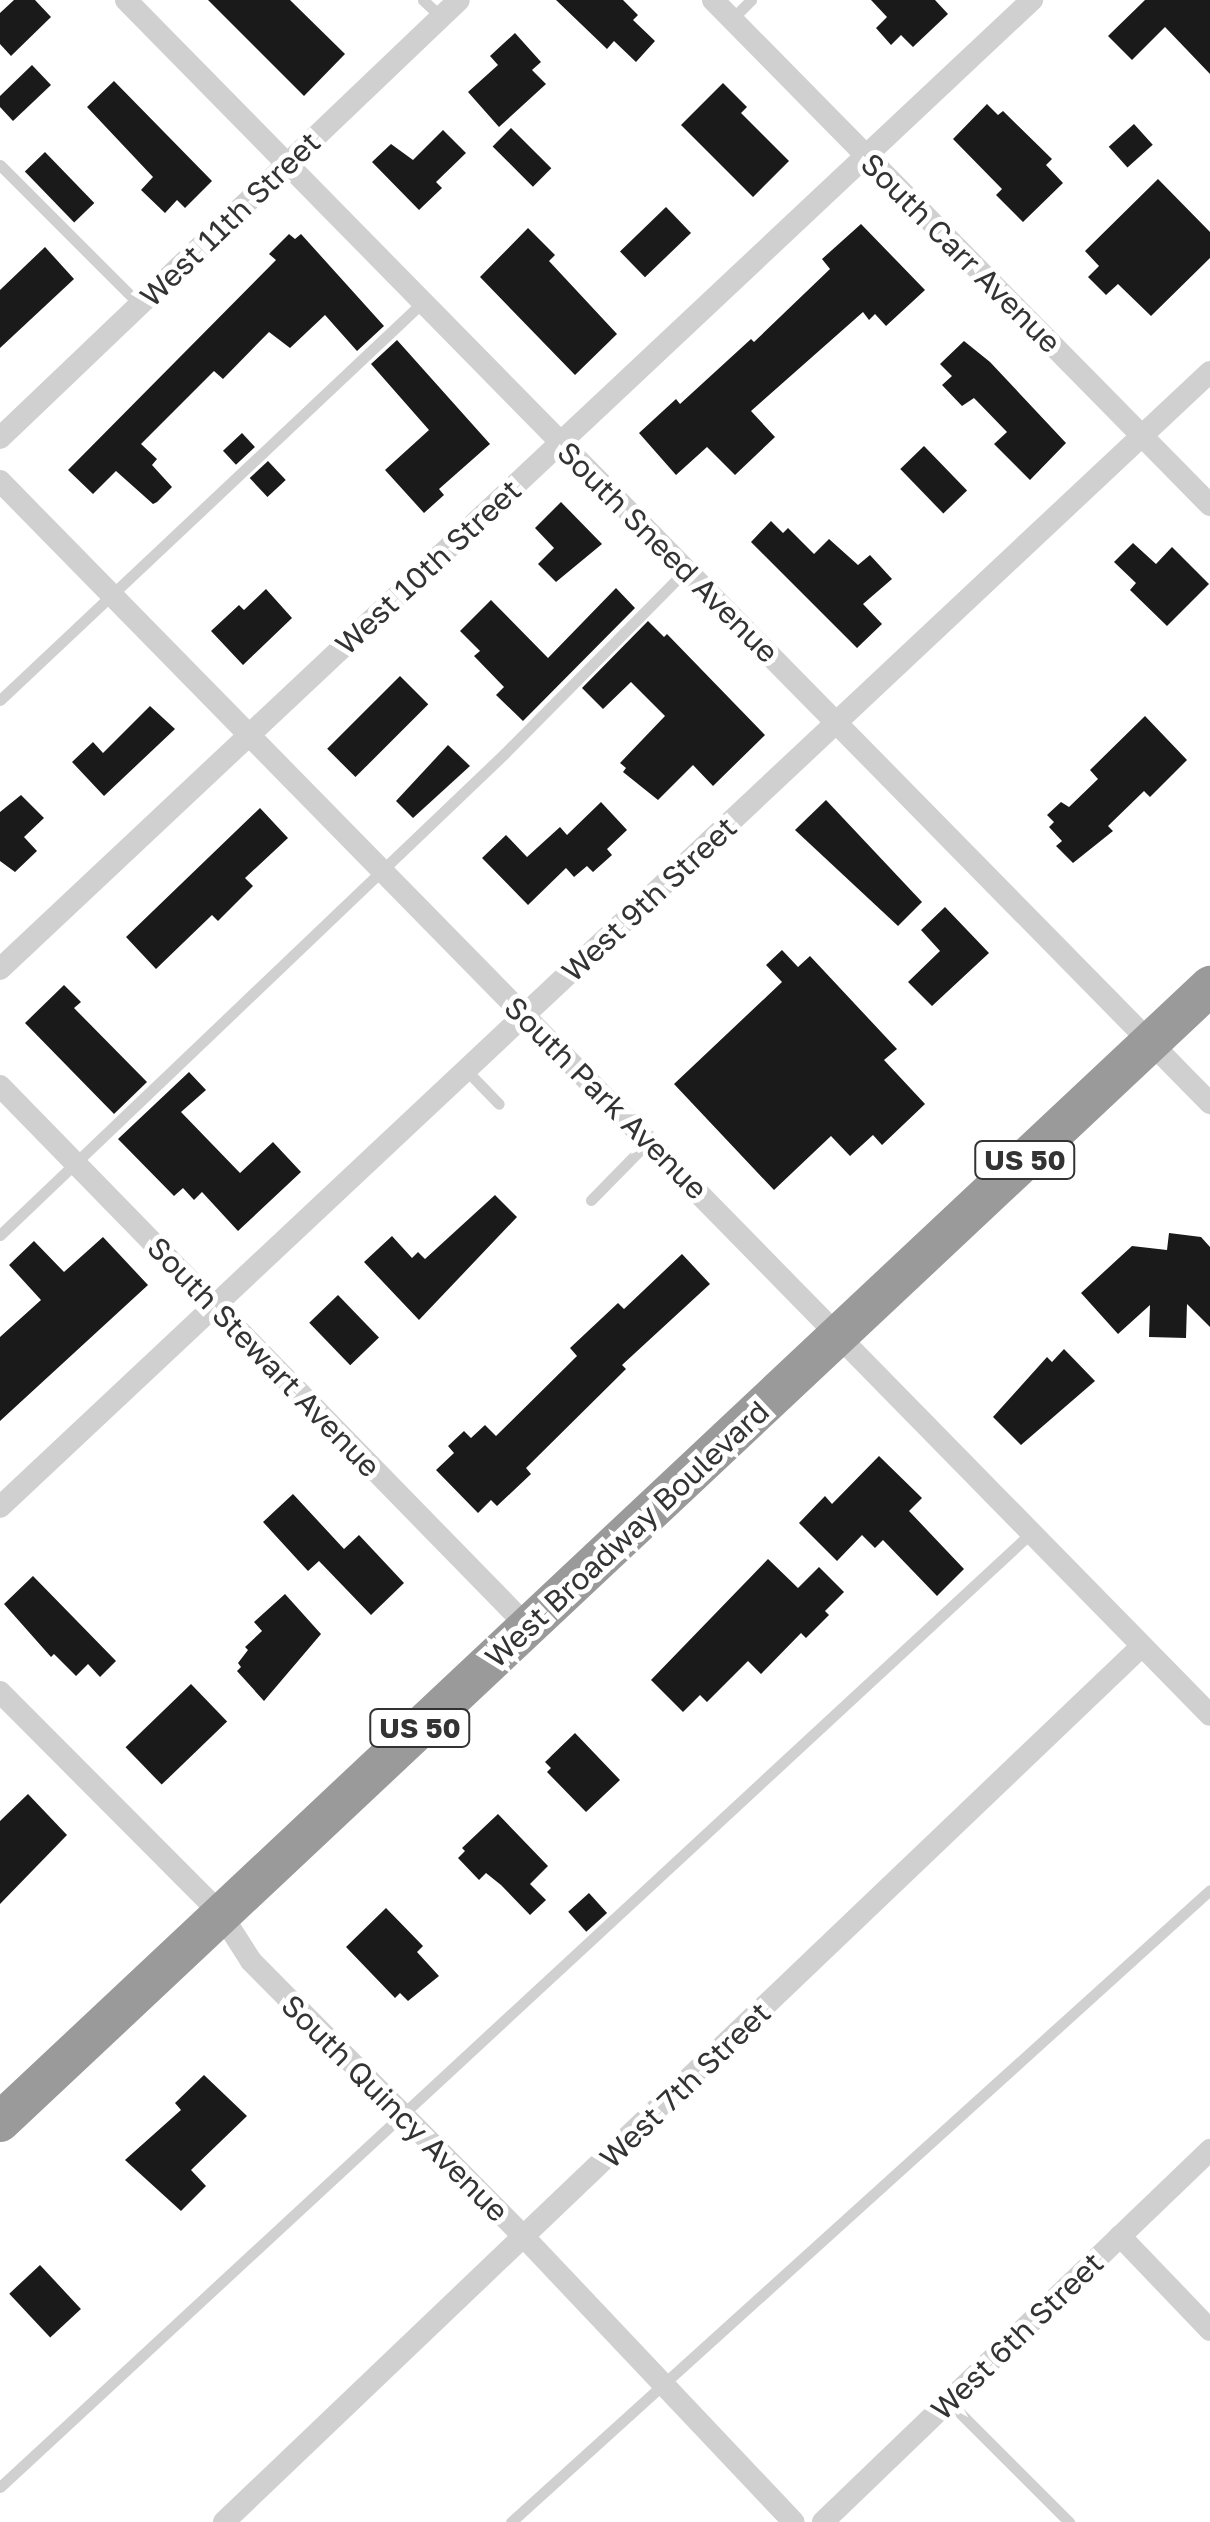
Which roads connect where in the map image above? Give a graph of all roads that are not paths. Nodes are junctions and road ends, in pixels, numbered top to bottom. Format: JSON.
{"nodes":[{"id":1,"x":126,"y":0,"type":"edge"},
{"id":2,"x":424,"y":0,"type":"edge"},
{"id":3,"x":460,"y":0,"type":"edge"},
{"id":4,"x":713,"y":0,"type":"edge"},
{"id":5,"x":751,"y":0,"type":"edge"},
{"id":6,"x":1032,"y":0,"type":"edge"},
{"id":7,"x":440,"y":17,"type":"junction"},
{"id":8,"x":732,"y":19,"type":"junction"},
{"id":9,"x":866,"y":156,"type":"junction"},
{"id":10,"x":288,"y":164,"type":"junction"},
{"id":11,"x":0,"y":165,"type":"edge"},
{"id":12,"x":422,"y":302,"type":"junction"},
{"id":13,"x":141,"y":306,"type":"junction"},
{"id":14,"x":1210,"y":372,"type":"edge"},
{"id":15,"x":1142,"y":436,"type":"junction"},
{"id":16,"x":0,"y":438,"type":"edge"},
{"id":17,"x":560,"y":442,"type":"junction"},
{"id":18,"x":0,"y":481,"type":"edge"},
{"id":19,"x":1210,"y":505,"type":"edge"},
{"id":20,"x":686,"y":570,"type":"junction"},
{"id":21,"x":112,"y":595,"type":"junction"},
{"id":22,"x":0,"y":700,"type":"edge"},
{"id":23,"x":837,"y":722,"type":"junction"},
{"id":24,"x":249,"y":735,"type":"junction"},
{"id":25,"x":382,"y":870,"type":"junction"},
{"id":26,"x":0,"y":969,"type":"edge"},
{"id":27,"x":1210,"y":986,"type":"edge"},
{"id":28,"x":524,"y":1015,"type":"junction"},
{"id":29,"x":1151,"y":1042,"type":"junction"},
{"id":30,"x":466,"y":1070,"type":"junction"},
{"id":31,"x":0,"y":1086,"type":"edge"},
{"id":32,"x":499,"y":1104,"type":"dead end"},
{"id":33,"x":1210,"y":1104,"type":"edge"},
{"id":34,"x":649,"y":1142,"type":"junction"},
{"id":35,"x":76,"y":1164,"type":"junction"},
{"id":36,"x":591,"y":1200,"type":"dead end"},
{"id":37,"x":0,"y":1235,"type":"edge"},
{"id":38,"x":214,"y":1306,"type":"junction"},
{"id":39,"x":839,"y":1334,"type":"junction"},
{"id":40,"x":0,"y":1507,"type":"edge"},
{"id":41,"x":1032,"y":1532,"type":"junction"},
{"id":42,"x":528,"y":1627,"type":"junction"},
{"id":43,"x":1142,"y":1646,"type":"junction"},
{"id":44,"x":0,"y":1692,"type":"edge"},
{"id":45,"x":1210,"y":1715,"type":"edge"},
{"id":46,"x":1210,"y":1890,"type":"edge"},
{"id":47,"x":221,"y":1914,"type":"junction"},
{"id":48,"x":402,"y":2117,"type":"junction"},
{"id":49,"x":0,"y":2122,"type":"edge"},
{"id":50,"x":1210,"y":2150,"type":"edge"},
{"id":51,"x":1120,"y":2236,"type":"junction"},
{"id":52,"x":526,"y":2238,"type":"junction"},
{"id":53,"x":1210,"y":2330,"type":"edge"},
{"id":54,"x":661,"y":2382,"type":"junction"},
{"id":55,"x":949,"y":2402,"type":"junction"},
{"id":56,"x":0,"y":2487,"type":"edge"},
{"id":57,"x":224,"y":2522,"type":"edge"},
{"id":58,"x":510,"y":2522,"type":"edge"},
{"id":59,"x":794,"y":2522,"type":"edge"},
{"id":60,"x":823,"y":2522,"type":"edge"},
{"id":61,"x":1068,"y":2522,"type":"edge"}],
"edges":[{"from":1,"to":10,"type":"street","name":"South Sneed Avenue"},
{"from":2,"to":7,"type":"lane"},
{"from":3,"to":7,"type":"street","name":"West 11th Street"},
{"from":4,"to":8,"type":"street","name":"South Carr Avenue"},
{"from":5,"to":8,"type":"lane"},
{"from":6,"to":9,"type":"street","name":"West 10th Street"},
{"from":7,"to":10,"type":"street","name":"West 11th Street"},
{"from":8,"to":9,"type":"street","name":"South Carr Avenue"},
{"from":9,"to":15,"type":"street","name":"South Carr Avenue"},
{"from":9,"to":17,"type":"street","name":"West 10th Street"},
{"from":10,"to":12,"type":"street","name":"South Sneed Avenue"},
{"from":10,"to":13,"type":"street","name":"West 11th Street"},
{"from":11,"to":13,"type":"lane"},
{"from":12,"to":17,"type":"street","name":"South Sneed Avenue"},
{"from":12,"to":21,"type":"lane"},
{"from":13,"to":16,"type":"street","name":"West 11th Street"},
{"from":14,"to":15,"type":"street","name":"West 9th Street"},
{"from":15,"to":19,"type":"street","name":"South Carr Avenue"},
{"from":15,"to":23,"type":"street","name":"West 9th Street"},
{"from":17,"to":20,"type":"street","name":"South Sneed Avenue"},
{"from":17,"to":24,"type":"street","name":"West 10th Street"},
{"from":18,"to":21,"type":"street","name":"South Park Avenue"},
{"from":20,"to":23,"type":"street","name":"South Sneed Avenue"},
{"from":20,"to":25,"type":"lane"},
{"from":21,"to":22,"type":"lane"},
{"from":21,"to":24,"type":"street","name":"South Park Avenue"},
{"from":23,"to":28,"type":"street","name":"West 9th Street"},
{"from":23,"to":29,"type":"street","name":"South Sneed Avenue"},
{"from":24,"to":25,"type":"street","name":"South Park Avenue"},
{"from":24,"to":26,"type":"street","name":"West 10th Street"},
{"from":25,"to":28,"type":"street","name":"South Park Avenue"},
{"from":25,"to":35,"type":"lane"},
{"from":27,"to":29,"type":"highway","name":"West Broadway Boulevard","number":"US 50"},
{"from":28,"to":30,"type":"street","name":"West 9th Street"},
{"from":28,"to":34,"type":"street","name":"South Park Avenue"},
{"from":29,"to":33,"type":"street","name":"South Sneed Avenue"},
{"from":29,"to":39,"type":"highway","name":"West Broadway Boulevard","number":"US 50"},
{"from":30,"to":32,"type":"lane"},
{"from":30,"to":38,"type":"street","name":"West 9th Street"},
{"from":31,"to":35,"type":"street","name":"South Stewart Avenue"},
{"from":34,"to":36,"type":"lane"},
{"from":34,"to":39,"type":"street","name":"South Park Avenue"},
{"from":35,"to":37,"type":"lane"},
{"from":35,"to":38,"type":"street","name":"South Stewart Avenue"},
{"from":38,"to":40,"type":"street","name":"West 9th Street"},
{"from":38,"to":42,"type":"street","name":"South Stewart Avenue"},
{"from":39,"to":41,"type":"street","name":"South Park Avenue"},
{"from":39,"to":42,"type":"highway","name":"West Broadway Boulevard","number":"US 50"},
{"from":41,"to":43,"type":"street","name":"South Park Avenue"},
{"from":41,"to":48,"type":"lane"},
{"from":42,"to":47,"type":"highway","name":"West Broadway Boulevard","number":"US 50"},
{"from":43,"to":45,"type":"street","name":"South Park Avenue"},
{"from":43,"to":52,"type":"street","name":"West 7th Street"},
{"from":44,"to":47,"type":"street","name":"South Quincy Avenue"},
{"from":46,"to":54,"type":"lane"},
{"from":47,"to":48,"type":"street","name":"South Quincy Avenue"},
{"from":47,"to":49,"type":"highway","name":"West Broadway Boulevard","number":"US 50"},
{"from":48,"to":52,"type":"street","name":"South Quincy Avenue"},
{"from":48,"to":56,"type":"lane"},
{"from":50,"to":51,"type":"street","name":"West 6th Street"},
{"from":51,"to":53,"type":"street"},
{"from":51,"to":55,"type":"street","name":"West 6th Street"},
{"from":52,"to":54,"type":"street","name":"South Quincy Avenue"},
{"from":52,"to":57,"type":"street","name":"West 7th Street"},
{"from":54,"to":58,"type":"lane"},
{"from":54,"to":59,"type":"street","name":"South Quincy Avenue"},
{"from":55,"to":60,"type":"street","name":"West 6th Street"},
{"from":55,"to":61,"type":"lane"}]}
